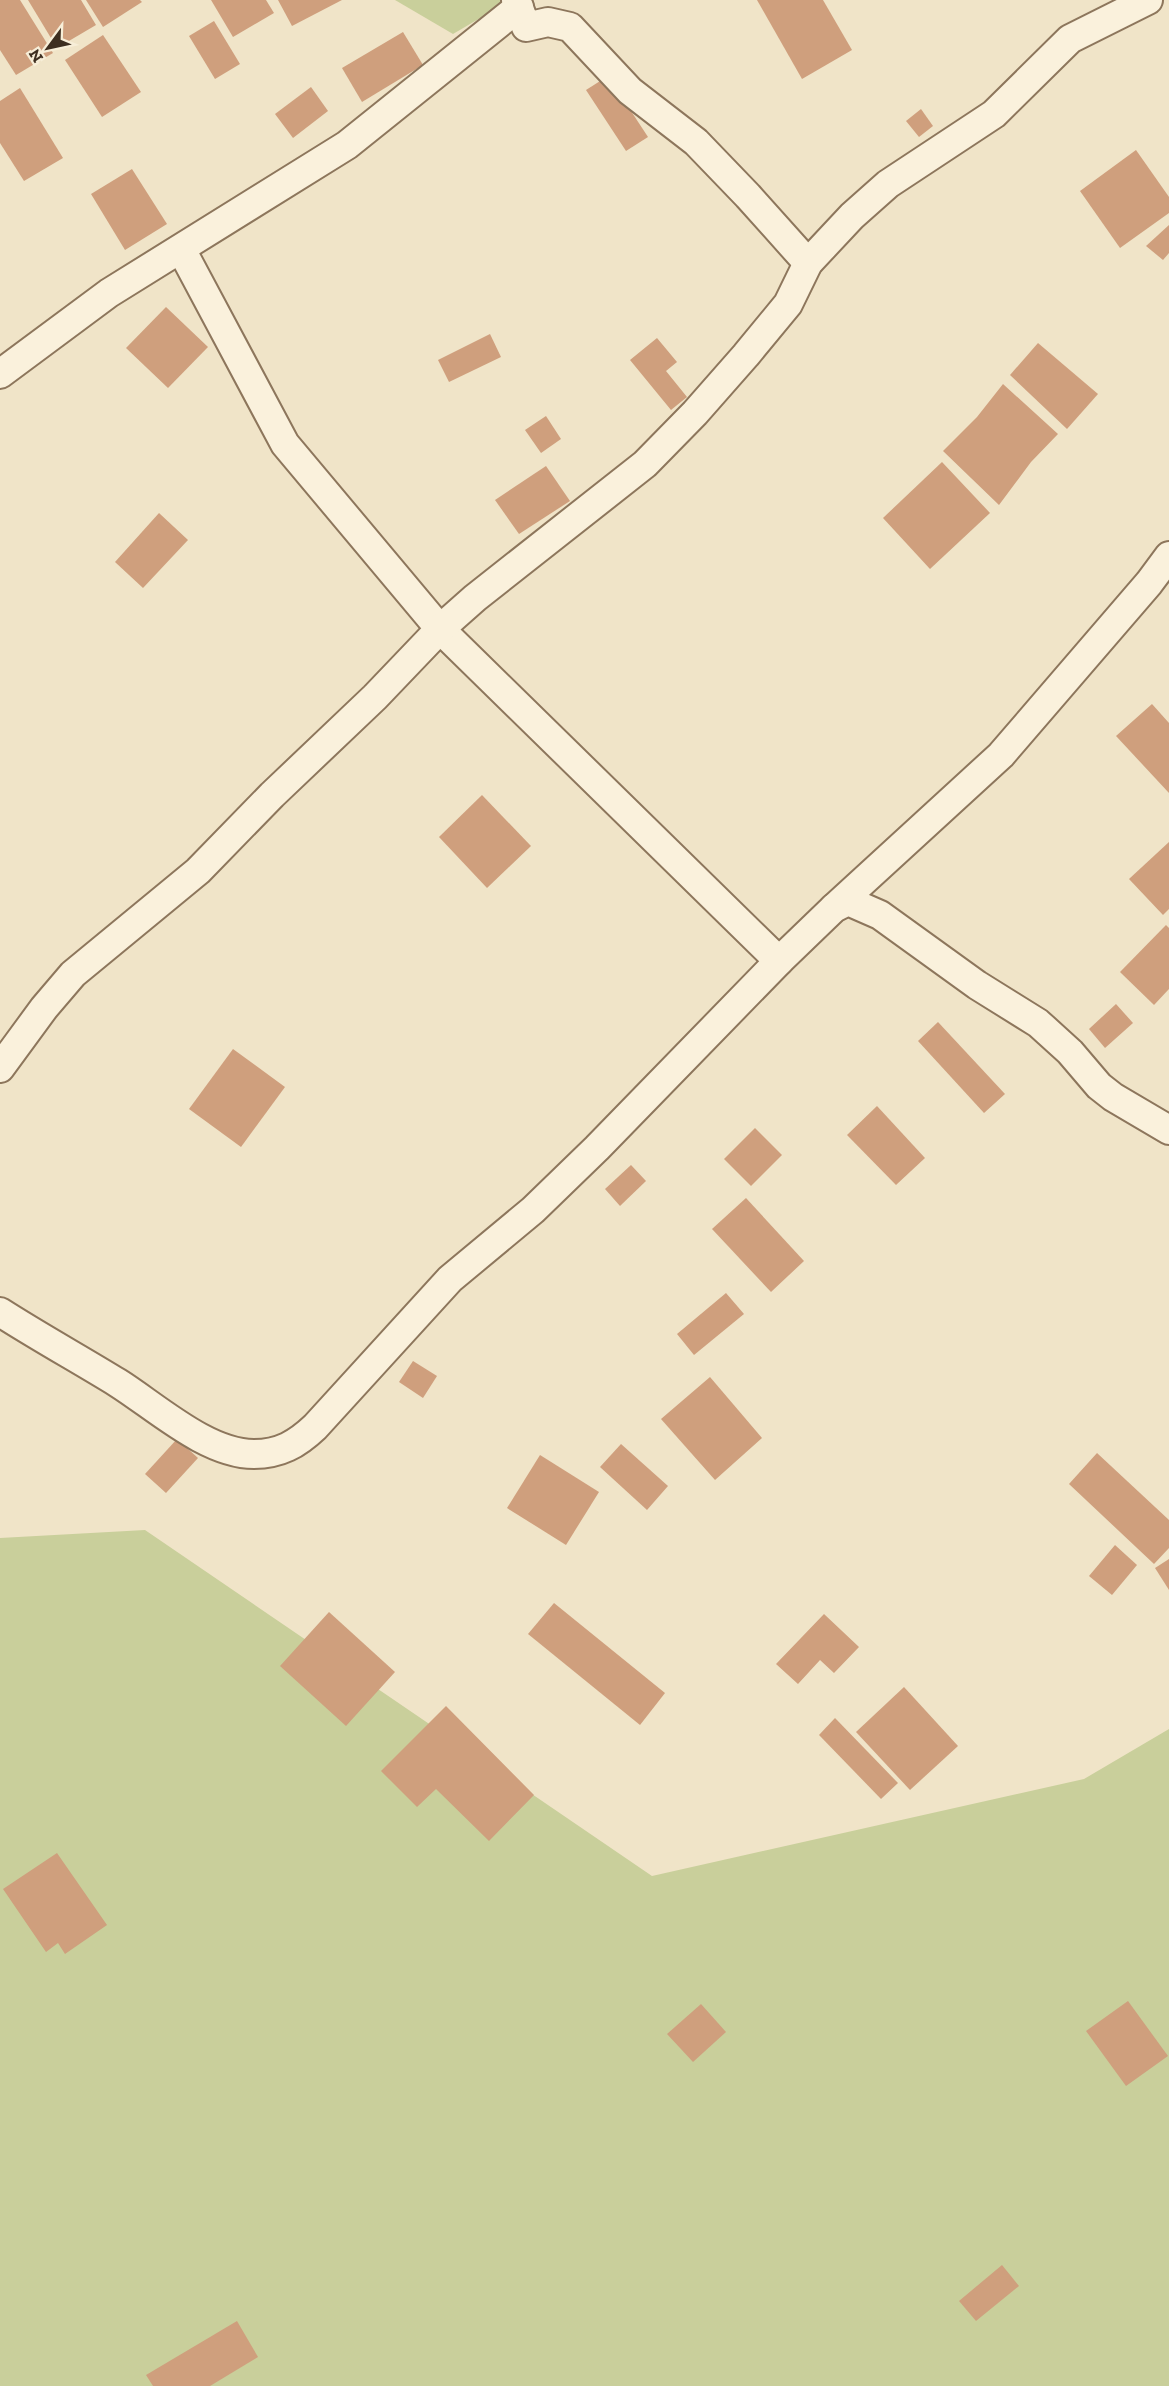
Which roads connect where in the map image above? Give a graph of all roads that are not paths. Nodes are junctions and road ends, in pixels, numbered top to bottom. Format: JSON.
{"nodes":[{"id":1,"x":1148,"y":0,"type":"edge"},
{"id":2,"x":517,"y":3,"type":"edge"},
{"id":3,"x":181,"y":249,"type":"junction"},
{"id":4,"x":808,"y":263,"type":"junction"},
{"id":5,"x":0,"y":374,"type":"edge"},
{"id":6,"x":1169,"y":556,"type":"edge"},
{"id":7,"x":440,"y":628,"type":"junction"},
{"id":8,"x":834,"y":908,"type":"junction"},
{"id":9,"x":779,"y":961,"type":"junction"},
{"id":10,"x":0,"y":1068,"type":"edge"},
{"id":11,"x":1169,"y":1130,"type":"edge"},
{"id":12,"x":0,"y":1312,"type":"edge"}],
"edges":[{"from":1,"to":4,"type":"street"},
{"from":2,"to":3,"type":"street"},
{"from":2,"to":4,"type":"street"},
{"from":3,"to":5,"type":"street"},
{"from":3,"to":7,"type":"street"},
{"from":4,"to":7,"type":"street"},
{"from":6,"to":8,"type":"street"},
{"from":7,"to":9,"type":"street"},
{"from":7,"to":10,"type":"street"},
{"from":8,"to":9,"type":"street"},
{"from":8,"to":11,"type":"street"},
{"from":9,"to":12,"type":"street"}]}
